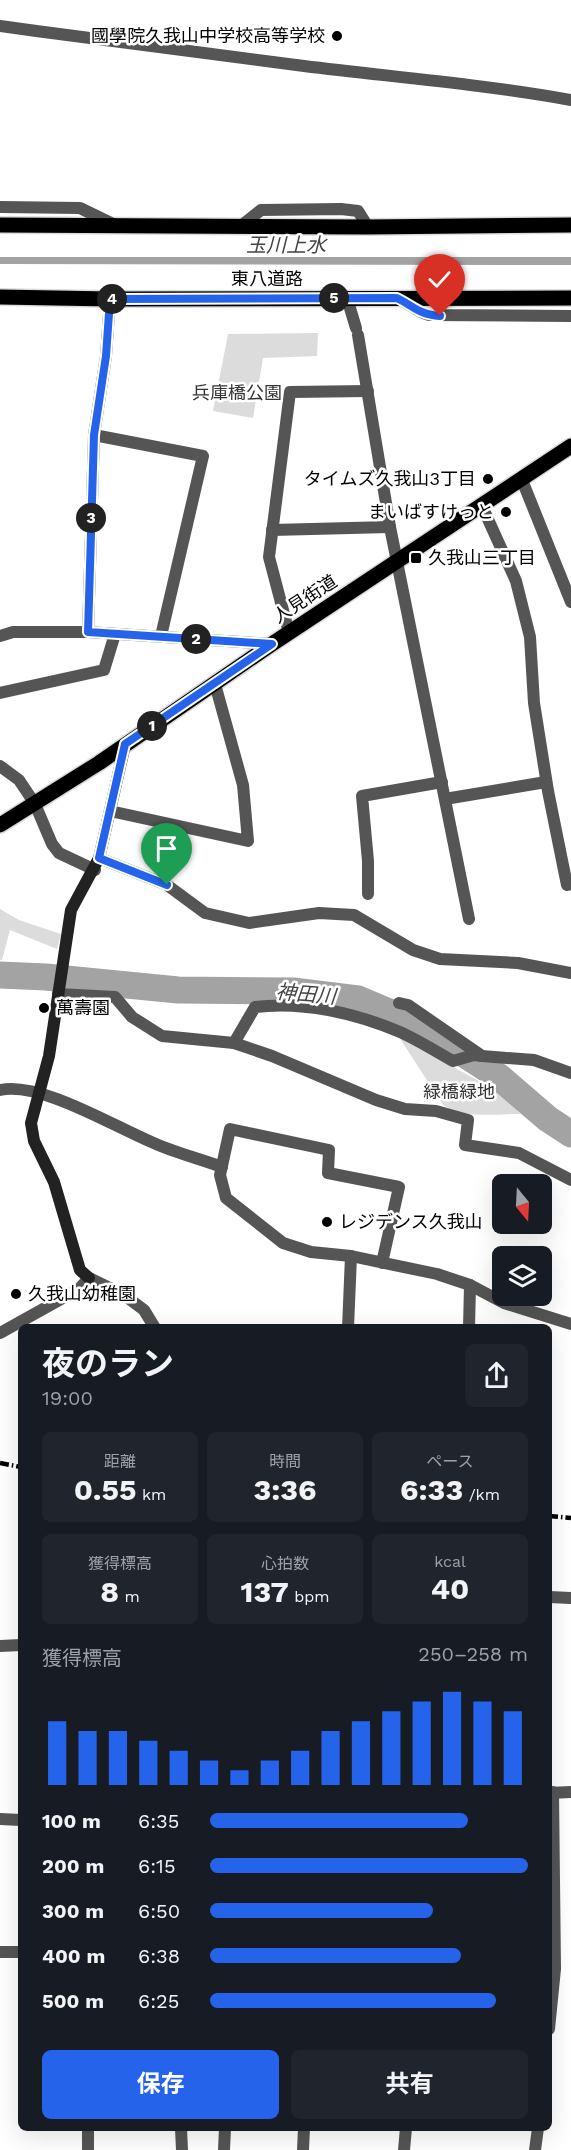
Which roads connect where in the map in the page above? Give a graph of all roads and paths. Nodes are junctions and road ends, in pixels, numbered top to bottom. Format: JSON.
{"nodes":[{"id":1,"x":0,"y":26,"type":"edge"},
{"id":2,"x":571,"y":100,"type":"edge"},
{"id":3,"x":0,"y":207,"type":"edge"},
{"id":4,"x":0,"y":225,"type":"edge"},
{"id":5,"x":571,"y":225,"type":"edge"},
{"id":6,"x":118,"y":226,"type":"junction"},
{"id":7,"x":0,"y":297,"type":"edge"},
{"id":8,"x":347,"y":298,"type":"junction"},
{"id":9,"x":397,"y":298,"type":"junction"},
{"id":10,"x":571,"y":298,"type":"edge"},
{"id":11,"x":110,"y":299,"type":"junction"},
{"id":12,"x":571,"y":316,"type":"edge"},
{"id":13,"x":368,"y":391,"type":"junction"},
{"id":14,"x":94,"y":435,"type":"junction"},
{"id":15,"x":571,"y":447,"type":"edge"},
{"id":16,"x":522,"y":480,"type":"junction"},
{"id":17,"x":482,"y":506,"type":"junction"},
{"id":18,"x":390,"y":527,"type":"junction"},
{"id":19,"x":272,"y":530,"type":"junction"},
{"id":20,"x":398,"y":562,"type":"junction"},
{"id":21,"x":571,"y":602,"type":"edge"},
{"id":22,"x":88,"y":632,"type":"junction"},
{"id":23,"x":289,"y":633,"type":"junction"},
{"id":24,"x":115,"y":634,"type":"junction"},
{"id":25,"x":0,"y":636,"type":"edge"},
{"id":26,"x":161,"y":636,"type":"junction"},
{"id":27,"x":272,"y":644,"type":"junction"},
{"id":28,"x":215,"y":684,"type":"junction"},
{"id":29,"x":0,"y":693,"type":"edge"},
{"id":30,"x":125,"y":744,"type":"junction"},
{"id":31,"x":0,"y":766,"type":"edge"},
{"id":32,"x":442,"y":782,"type":"junction"},
{"id":33,"x":546,"y":782,"type":"junction"},
{"id":34,"x":445,"y":799,"type":"junction"},
{"id":35,"x":34,"y":804,"type":"junction"},
{"id":36,"x":110,"y":812,"type":"junction"},
{"id":37,"x":0,"y":825,"type":"edge"},
{"id":38,"x":97,"y":864,"type":"junction"},
{"id":39,"x":571,"y":884,"type":"edge"},
{"id":40,"x":368,"y":894,"type":"dead end"},
{"id":41,"x":469,"y":919,"type":"dead end"},
{"id":42,"x":571,"y":973,"type":"edge"},
{"id":43,"x":58,"y":992,"type":"junction"},
{"id":44,"x":399,"y":1003,"type":"dead end"},
{"id":45,"x":234,"y":1043,"type":"junction"},
{"id":46,"x":478,"y":1055,"type":"junction"},
{"id":47,"x":571,"y":1073,"type":"edge"},
{"id":48,"x":0,"y":1090,"type":"edge"},
{"id":49,"x":39,"y":1093,"type":"junction"},
{"id":50,"x":222,"y":1167,"type":"junction"},
{"id":51,"x":571,"y":1180,"type":"edge"},
{"id":52,"x":351,"y":1256,"type":"junction"},
{"id":53,"x":382,"y":1263,"type":"junction"},
{"id":54,"x":88,"y":1278,"type":"junction"},
{"id":55,"x":470,"y":1285,"type":"junction"},
{"id":56,"x":152,"y":1324,"type":"edge"},
{"id":57,"x":348,"y":1324,"type":"edge"},
{"id":58,"x":469,"y":1324,"type":"edge"},
{"id":59,"x":571,"y":1324,"type":"edge"},
{"id":60,"x":0,"y":1334,"type":"edge"},
{"id":61,"x":552,"y":1597,"type":"edge"},
{"id":62,"x":571,"y":1598,"type":"edge"},
{"id":63,"x":0,"y":1646,"type":"edge"},
{"id":64,"x":18,"y":1646,"type":"edge"},
{"id":65,"x":571,"y":1792,"type":"edge"},
{"id":66,"x":552,"y":1793,"type":"edge"},
{"id":67,"x":0,"y":1819,"type":"edge"},
{"id":68,"x":18,"y":1820,"type":"edge"},
{"id":69,"x":552,"y":1837,"type":"edge"},
{"id":70,"x":0,"y":1952,"type":"edge"},
{"id":71,"x":18,"y":1952,"type":"edge"},
{"id":72,"x":552,"y":1999,"type":"edge"},
{"id":73,"x":88,"y":2131,"type":"edge"},
{"id":74,"x":182,"y":2131,"type":"edge"},
{"id":75,"x":225,"y":2131,"type":"edge"},
{"id":76,"x":304,"y":2131,"type":"edge"},
{"id":77,"x":406,"y":2131,"type":"edge"},
{"id":78,"x":538,"y":2131,"type":"edge"},
{"id":79,"x":88,"y":2150,"type":"edge"},
{"id":80,"x":182,"y":2150,"type":"edge"},
{"id":81,"x":224,"y":2150,"type":"edge"},
{"id":82,"x":303,"y":2150,"type":"edge"},
{"id":83,"x":405,"y":2150,"type":"edge"},
{"id":84,"x":535,"y":2150,"type":"edge"}],
"edges":[{"from":1,"to":2,"type":"street"},
{"from":3,"to":6,"type":"street"},
{"from":4,"to":6,"type":"main road"},
{"from":5,"to":6,"type":"main road"},
{"from":7,"to":11,"type":"main road","name":"東八道路"},
{"from":8,"to":9,"type":"main road","name":"東八道路"},
{"from":8,"to":11,"type":"main road","name":"東八道路"},
{"from":8,"to":13,"type":"street"},
{"from":9,"to":10,"type":"main road","name":"東八道路"},
{"from":9,"to":12,"type":"street"},
{"from":11,"to":14,"type":"street"},
{"from":13,"to":18,"type":"street"},
{"from":13,"to":19,"type":"street"},
{"from":14,"to":22,"type":"street"},
{"from":14,"to":26,"type":"street"},
{"from":15,"to":16,"type":"main road","name":"人見街道"},
{"from":16,"to":17,"type":"main road","name":"人見街道"},
{"from":16,"to":21,"type":"street"},
{"from":17,"to":20,"type":"main road","name":"人見街道"},
{"from":17,"to":33,"type":"street"},
{"from":18,"to":19,"type":"street"},
{"from":18,"to":20,"type":"street"},
{"from":19,"to":23,"type":"street"},
{"from":20,"to":23,"type":"main road","name":"人見街道"},
{"from":20,"to":32,"type":"street"},
{"from":22,"to":24,"type":"street"},
{"from":22,"to":25,"type":"street"},
{"from":23,"to":27,"type":"main road","name":"人見街道"},
{"from":24,"to":26,"type":"street"},
{"from":24,"to":29,"type":"street"},
{"from":26,"to":27,"type":"street"},
{"from":27,"to":28,"type":"main road","name":"人見街道"},
{"from":28,"to":30,"type":"main road","name":"人見街道"},
{"from":28,"to":36,"type":"street"},
{"from":30,"to":35,"type":"main road","name":"人見街道"},
{"from":30,"to":36,"type":"street"},
{"from":31,"to":35,"type":"street"},
{"from":32,"to":34,"type":"street"},
{"from":32,"to":40,"type":"street"},
{"from":33,"to":34,"type":"street"},
{"from":33,"to":39,"type":"street"},
{"from":34,"to":41,"type":"street"},
{"from":35,"to":37,"type":"main road","name":"人見街道"},
{"from":35,"to":38,"type":"street"},
{"from":36,"to":38,"type":"street"},
{"from":38,"to":42,"type":"street"},
{"from":38,"to":43,"type":"street"},
{"from":43,"to":45,"type":"street"},
{"from":43,"to":49,"type":"street"},
{"from":44,"to":46,"type":"street"},
{"from":45,"to":46,"type":"street"},
{"from":45,"to":51,"type":"street"},
{"from":46,"to":47,"type":"street"},
{"from":48,"to":49,"type":"street"},
{"from":49,"to":50,"type":"street"},
{"from":49,"to":54,"type":"street"},
{"from":50,"to":52,"type":"street"},
{"from":50,"to":53,"type":"street"},
{"from":52,"to":53,"type":"street"},
{"from":52,"to":57,"type":"street"},
{"from":53,"to":55,"type":"street"},
{"from":54,"to":56,"type":"street"},
{"from":54,"to":60,"type":"street"},
{"from":55,"to":58,"type":"street"},
{"from":55,"to":59,"type":"street"},
{"from":61,"to":62,"type":"street"},
{"from":63,"to":64,"type":"street"},
{"from":65,"to":66,"type":"street"},
{"from":67,"to":68,"type":"street"},
{"from":69,"to":72,"type":"street"},
{"from":70,"to":71,"type":"street"},
{"from":73,"to":79,"type":"street"},
{"from":74,"to":80,"type":"street"},
{"from":75,"to":81,"type":"street"},
{"from":76,"to":82,"type":"street"},
{"from":77,"to":83,"type":"street"},
{"from":78,"to":84,"type":"street"}]}
